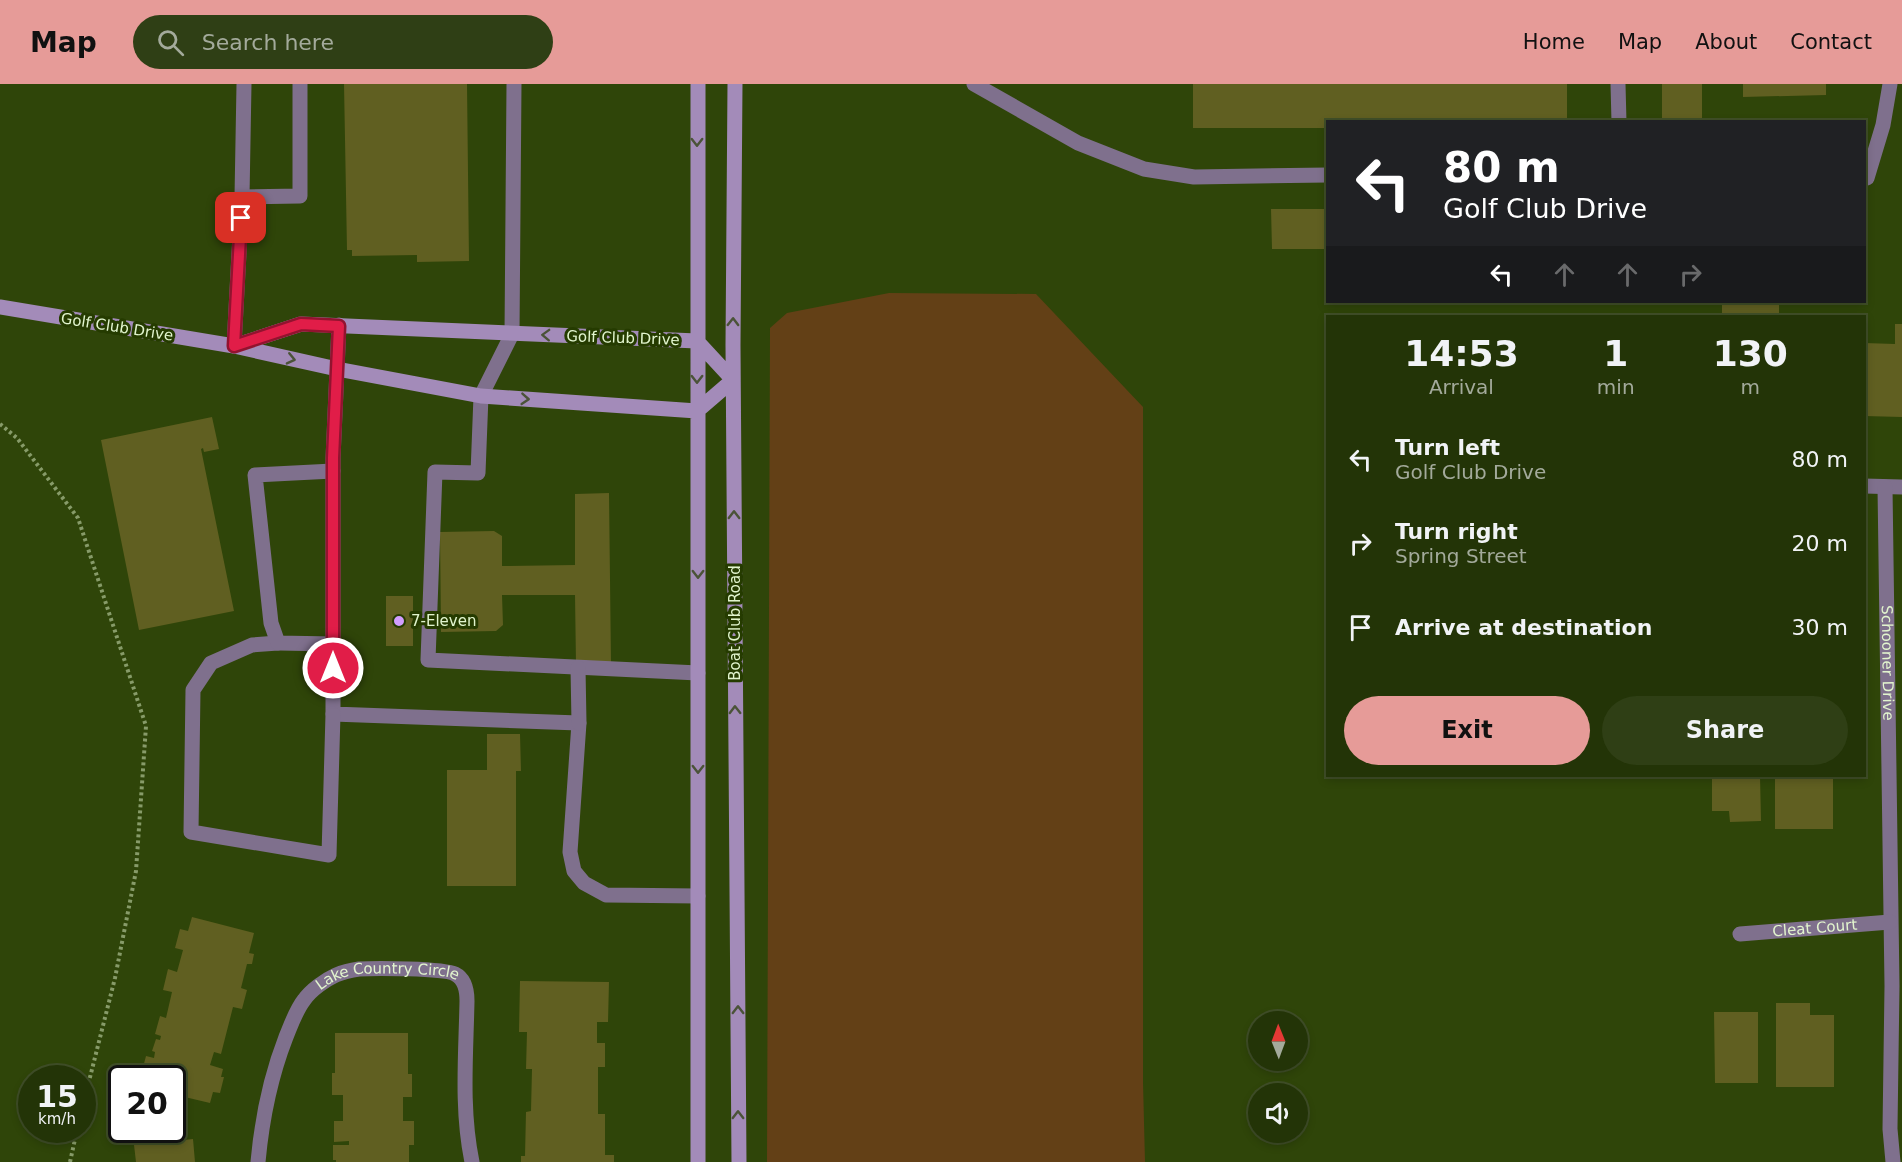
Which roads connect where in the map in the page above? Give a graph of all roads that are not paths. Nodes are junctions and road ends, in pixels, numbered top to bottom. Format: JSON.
{"nodes":[{"id":1,"x":244,"y":84,"type":"edge"},
{"id":2,"x":300,"y":84,"type":"edge"},
{"id":3,"x":514,"y":84,"type":"edge"},
{"id":4,"x":698,"y":84,"type":"edge"},
{"id":5,"x":735,"y":84,"type":"edge"},
{"id":6,"x":974,"y":84,"type":"edge"},
{"id":7,"x":1618,"y":84,"type":"edge"},
{"id":8,"x":1890,"y":84,"type":"edge"},
{"id":9,"x":1619,"y":120,"type":"edge"},
{"id":10,"x":1326,"y":175,"type":"edge"},
{"id":11,"x":1868,"y":178,"type":"dead end"},
{"id":12,"x":242,"y":196,"type":"junction"},
{"id":13,"x":0,"y":307,"type":"edge"},
{"id":14,"x":339,"y":326,"type":"junction"},
{"id":15,"x":512,"y":334,"type":"junction"},
{"id":16,"x":697,"y":340,"type":"junction"},
{"id":17,"x":234,"y":346,"type":"junction"},
{"id":18,"x":337,"y":369,"type":"junction"},
{"id":19,"x":733,"y":380,"type":"junction"},
{"id":20,"x":482,"y":396,"type":"junction"},
{"id":21,"x":697,"y":411,"type":"junction"},
{"id":22,"x":333,"y":471,"type":"junction"},
{"id":23,"x":1866,"y":486,"type":"edge"},
{"id":24,"x":1885,"y":487,"type":"junction"},
{"id":25,"x":1902,"y":487,"type":"edge"},
{"id":26,"x":278,"y":643,"type":"junction"},
{"id":27,"x":333,"y":644,"type":"junction"},
{"id":28,"x":579,"y":668,"type":"junction"},
{"id":29,"x":698,"y":673,"type":"junction"},
{"id":30,"x":333,"y":714,"type":"junction"},
{"id":31,"x":579,"y":723,"type":"junction"},
{"id":32,"x":698,"y":896,"type":"junction"},
{"id":33,"x":1890,"y":922,"type":"junction"},
{"id":34,"x":1740,"y":934,"type":"dead end"},
{"id":35,"x":258,"y":1162,"type":"edge"},
{"id":36,"x":472,"y":1162,"type":"edge"},
{"id":37,"x":698,"y":1162,"type":"edge"},
{"id":38,"x":739,"y":1162,"type":"edge"},
{"id":39,"x":1893,"y":1162,"type":"edge"}],
"edges":[{"from":1,"to":12,"type":"street"},
{"from":2,"to":12,"type":"street"},
{"from":3,"to":15,"type":"street"},
{"from":4,"to":16,"type":"main road","one_way":true},
{"from":19,"to":5,"type":"main road","name":"Boat Club Road","one_way":true},
{"from":6,"to":10,"type":"street"},
{"from":7,"to":9,"type":"street"},
{"from":8,"to":11,"type":"street"},
{"from":12,"to":17,"type":"street"},
{"from":13,"to":17,"type":"main road","name":"Golf Club Drive"},
{"from":14,"to":15,"type":"main road","name":"Golf Club Drive"},
{"from":14,"to":17,"type":"main road","name":"Golf Club Drive"},
{"from":14,"to":18,"type":"street"},
{"from":16,"to":15,"type":"main road","name":"Golf Club Drive","one_way":true},
{"from":15,"to":20,"type":"street"},
{"from":16,"to":19,"type":"main road","name":"Golf Club Drive"},
{"from":16,"to":21,"type":"main road","one_way":true},
{"from":17,"to":18,"type":"main road","name":"Golf Club Drive","one_way":true},
{"from":18,"to":20,"type":"main road","name":"Golf Club Drive"},
{"from":18,"to":22,"type":"street"},
{"from":19,"to":21,"type":"main road"},
{"from":38,"to":19,"type":"main road","name":"Boat Club Road","one_way":true},
{"from":20,"to":21,"type":"main road","name":"Golf Club Drive","one_way":true},
{"from":20,"to":28,"type":"street"},
{"from":21,"to":29,"type":"main road","one_way":true},
{"from":22,"to":26,"type":"street"},
{"from":22,"to":27,"type":"street"},
{"from":23,"to":24,"type":"street"},
{"from":24,"to":25,"type":"street"},
{"from":24,"to":33,"type":"street","name":"Schooner Drive"},
{"from":26,"to":27,"type":"street"},
{"from":26,"to":30,"type":"street"},
{"from":27,"to":30,"type":"street"},
{"from":28,"to":29,"type":"street"},
{"from":28,"to":31,"type":"street"},
{"from":29,"to":32,"type":"main road","one_way":true},
{"from":30,"to":31,"type":"street"},
{"from":31,"to":32,"type":"street"},
{"from":32,"to":37,"type":"main road"},
{"from":33,"to":34,"type":"street","name":"Cleat Court"},
{"from":33,"to":39,"type":"street","name":"Schooner Drive"},
{"from":35,"to":36,"type":"street","name":"Lake Country Circle"}]}
